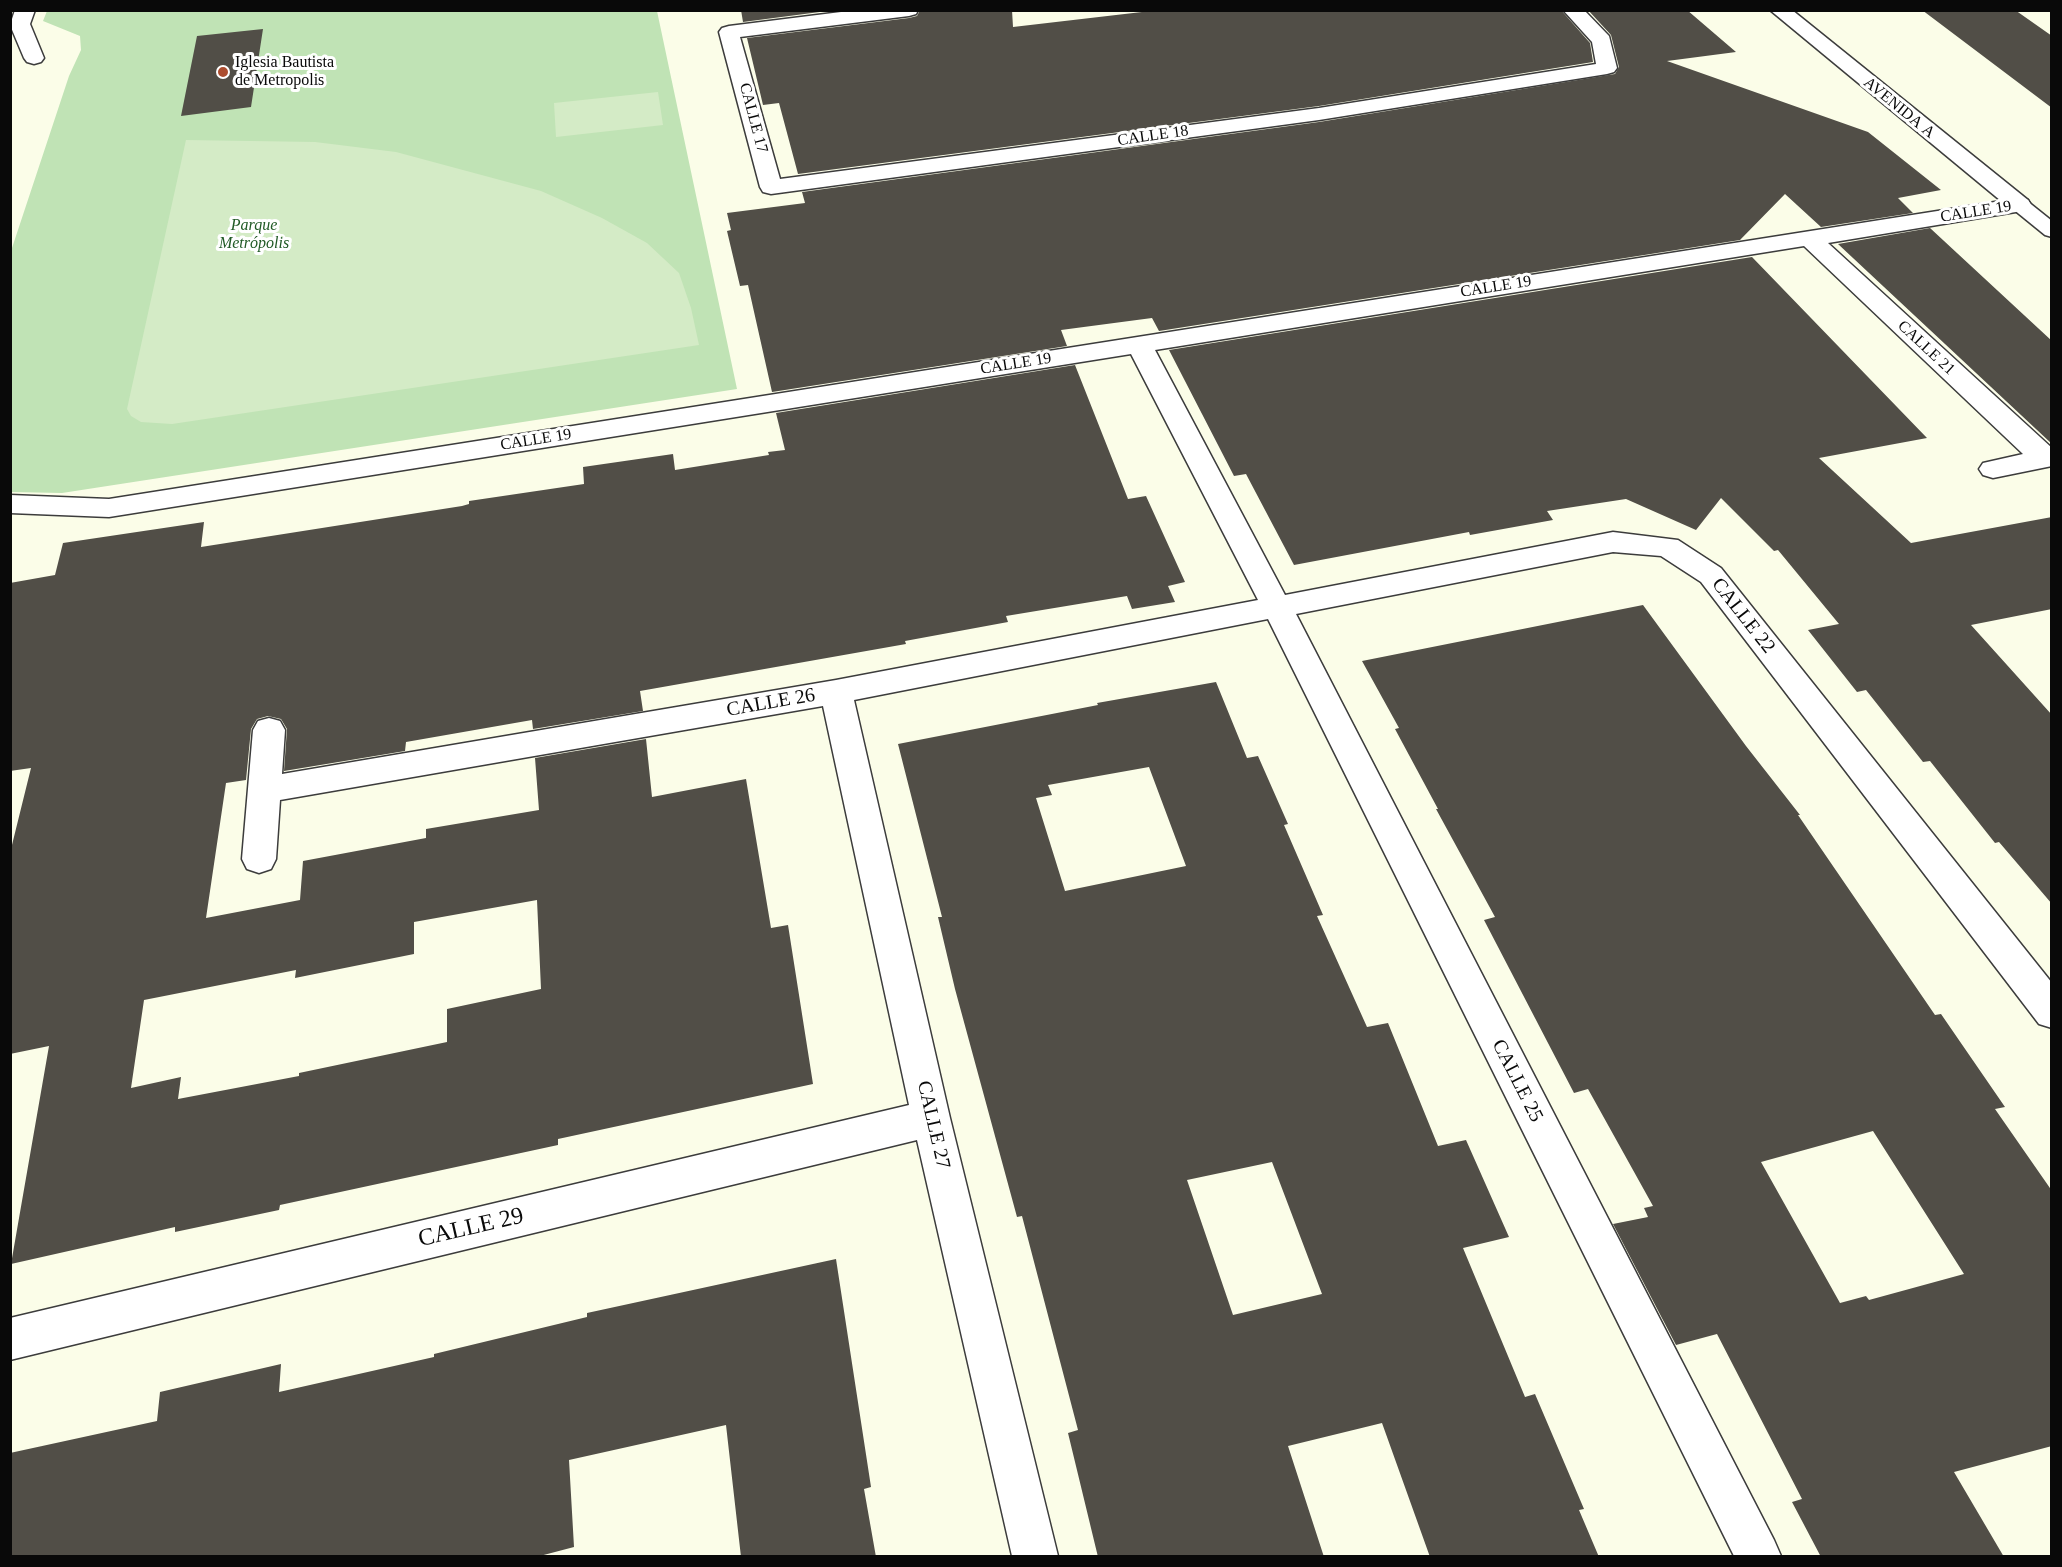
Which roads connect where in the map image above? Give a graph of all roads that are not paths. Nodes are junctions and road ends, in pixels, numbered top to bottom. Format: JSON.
{"nodes":[{"id":1,"x":25,"y":10,"type":"edge"},
{"id":2,"x":909,"y":10,"type":"edge"},
{"id":3,"x":1572,"y":10,"type":"edge"},
{"id":4,"x":1779,"y":10,"type":"edge"},
{"id":5,"x":34,"y":57,"type":"dead end"},
{"id":6,"x":771,"y":187,"type":"joint"},
{"id":7,"x":2020,"y":205,"type":"junction"},
{"id":8,"x":2052,"y":231,"type":"edge"},
{"id":9,"x":1808,"y":237,"type":"junction"},
{"id":10,"x":1139,"y":345,"type":"junction"},
{"id":11,"x":2048,"y":457,"type":"edge"},
{"id":12,"x":1993,"y":469,"type":"dead end"},
{"id":13,"x":10,"y":504,"type":"edge"},
{"id":14,"x":1276,"y":605,"type":"junction"},
{"id":15,"x":836,"y":692,"type":"junction"},
{"id":16,"x":269,"y":730,"type":"dead end"},
{"id":17,"x":264,"y":790,"type":"junction"},
{"id":18,"x":259,"y":859,"type":"dead end"},
{"id":19,"x":2052,"y":1012,"type":"edge"},
{"id":20,"x":931,"y":1118,"type":"junction"},
{"id":21,"x":10,"y":1339,"type":"edge"},
{"id":22,"x":1035,"y":1557,"type":"edge"},
{"id":23,"x":1758,"y":1557,"type":"edge"}],
"edges":[{"from":1,"to":5,"type":"street"},
{"from":2,"to":6,"type":"street","name":"CALLE 17"},
{"from":3,"to":6,"type":"street","name":"CALLE 18"},
{"from":4,"to":7,"type":"street","name":"AVENIDA A"},
{"from":7,"to":8,"type":"lane"},
{"from":7,"to":9,"type":"street","name":"CALLE 19"},
{"from":9,"to":10,"type":"street","name":"CALLE 19"},
{"from":9,"to":11,"type":"street","name":"CALLE 21"},
{"from":10,"to":13,"type":"street","name":"CALLE 19"},
{"from":10,"to":14,"type":"street","name":"CALLE 25"},
{"from":11,"to":12,"type":"street"},
{"from":14,"to":15,"type":"street","name":"CALLE 26"},
{"from":14,"to":19,"type":"street","name":"CALLE 22"},
{"from":14,"to":23,"type":"street","name":"CALLE 25"},
{"from":15,"to":17,"type":"street","name":"CALLE 26"},
{"from":15,"to":20,"type":"street","name":"CALLE 27"},
{"from":16,"to":17,"type":"street"},
{"from":17,"to":18,"type":"street"},
{"from":20,"to":21,"type":"street","name":"CALLE 29"},
{"from":20,"to":22,"type":"street","name":"CALLE 27"}]}
